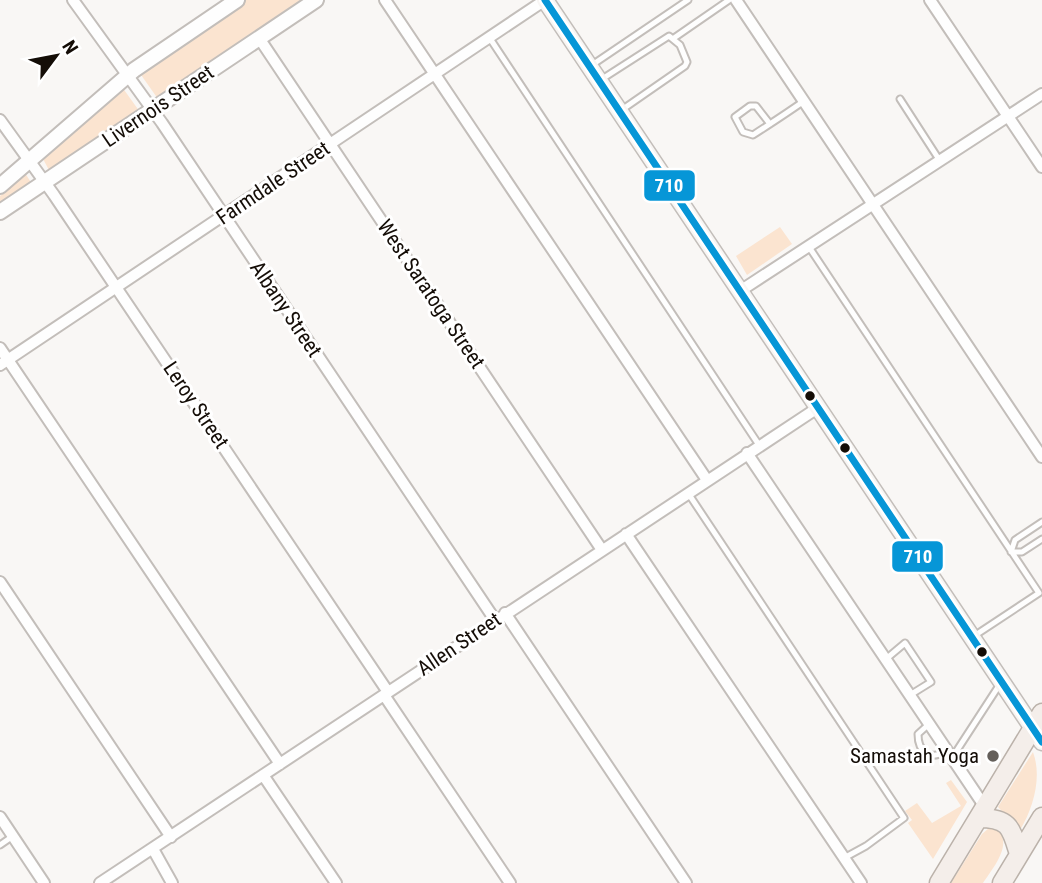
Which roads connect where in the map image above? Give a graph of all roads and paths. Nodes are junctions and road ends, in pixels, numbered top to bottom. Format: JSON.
{"nodes":[{"id":1,"x":73,"y":0,"type":"edge"},
{"id":2,"x":237,"y":0,"type":"edge"},
{"id":3,"x":316,"y":0,"type":"edge"},
{"id":4,"x":385,"y":0,"type":"edge"},
{"id":5,"x":545,"y":0,"type":"edge"},
{"id":6,"x":688,"y":0,"type":"edge"},
{"id":7,"x":729,"y":0,"type":"edge"},
{"id":8,"x":736,"y":0,"type":"edge"},
{"id":9,"x":930,"y":0,"type":"edge"},
{"id":10,"x":489,"y":37,"type":"junction"},
{"id":11,"x":259,"y":38,"type":"junction"},
{"id":12,"x":674,"y":38,"type":"junction"},
{"id":13,"x":590,"y":66,"type":"junction"},
{"id":14,"x":434,"y":74,"type":"junction"},
{"id":15,"x":127,"y":76,"type":"junction"},
{"id":16,"x":599,"y":81,"type":"junction"},
{"id":17,"x":1042,"y":94,"type":"edge"},
{"id":18,"x":900,"y":99,"type":"dead end"},
{"id":19,"x":804,"y":102,"type":"junction"},
{"id":20,"x":152,"y":110,"type":"junction"},
{"id":21,"x":620,"y":111,"type":"junction"},
{"id":22,"x":1009,"y":116,"type":"junction"},
{"id":23,"x":0,"y":120,"type":"edge"},
{"id":24,"x":770,"y":124,"type":"junction"},
{"id":25,"x":330,"y":144,"type":"junction"},
{"id":26,"x":29,"y":160,"type":"junction"},
{"id":27,"x":940,"y":161,"type":"junction"},
{"id":28,"x":1042,"y":167,"type":"edge"},
{"id":29,"x":45,"y":182,"type":"junction"},
{"id":30,"x":0,"y":186,"type":"edge"},
{"id":31,"x":873,"y":205,"type":"junction"},
{"id":32,"x":0,"y":212,"type":"edge"},
{"id":33,"x":223,"y":216,"type":"junction"},
{"id":34,"x":809,"y":247,"type":"junction"},
{"id":35,"x":116,"y":288,"type":"junction"},
{"id":36,"x":740,"y":291,"type":"junction"},
{"id":37,"x":0,"y":348,"type":"edge"},
{"id":38,"x":4,"y":362,"type":"edge"},
{"id":39,"x":819,"y":407,"type":"junction"},
{"id":40,"x":759,"y":445,"type":"junction"},
{"id":41,"x":747,"y":453,"type":"junction"},
{"id":42,"x":1042,"y":457,"type":"edge"},
{"id":43,"x":707,"y":480,"type":"junction"},
{"id":44,"x":688,"y":493,"type":"junction"},
{"id":45,"x":1042,"y":522,"type":"edge"},
{"id":46,"x":626,"y":534,"type":"junction"},
{"id":47,"x":1042,"y":539,"type":"edge"},
{"id":48,"x":602,"y":550,"type":"junction"},
{"id":49,"x":1011,"y":552,"type":"junction"},
{"id":50,"x":0,"y":582,"type":"edge"},
{"id":51,"x":505,"y":613,"type":"junction"},
{"id":52,"x":495,"y":620,"type":"junction"},
{"id":53,"x":972,"y":637,"type":"junction"},
{"id":54,"x":886,"y":659,"type":"junction"},
{"id":55,"x":1002,"y":681,"type":"junction"},
{"id":56,"x":386,"y":693,"type":"junction"},
{"id":57,"x":910,"y":695,"type":"junction"},
{"id":58,"x":929,"y":724,"type":"junction"},
{"id":59,"x":1039,"y":728,"type":"edge"},
{"id":60,"x":950,"y":754,"type":"junction"},
{"id":61,"x":280,"y":764,"type":"junction"},
{"id":62,"x":263,"y":775,"type":"junction"},
{"id":63,"x":982,"y":812,"type":"junction"},
{"id":64,"x":0,"y":817,"type":"edge"},
{"id":65,"x":1042,"y":817,"type":"edge"},
{"id":66,"x":13,"y":836,"type":"junction"},
{"id":67,"x":171,"y":836,"type":"junction"},
{"id":68,"x":0,"y":845,"type":"edge"},
{"id":69,"x":153,"y":849,"type":"junction"},
{"id":70,"x":1019,"y":854,"type":"junction"},
{"id":71,"x":844,"y":858,"type":"junction"},
{"id":72,"x":44,"y":883,"type":"edge"},
{"id":73,"x":100,"y":883,"type":"edge"},
{"id":74,"x":172,"y":883,"type":"edge"},
{"id":75,"x":336,"y":883,"type":"edge"},
{"id":76,"x":510,"y":883,"type":"edge"},
{"id":77,"x":686,"y":883,"type":"edge"},
{"id":78,"x":861,"y":883,"type":"edge"},
{"id":79,"x":939,"y":883,"type":"edge"},
{"id":80,"x":1002,"y":883,"type":"edge"}],
"edges":[{"from":1,"to":15,"type":"street","name":"Albany Street"},
{"from":2,"to":15,"type":"street","name":"Livernois Street"},
{"from":3,"to":11,"type":"street","name":"Livernois Street"},
{"from":4,"to":14,"type":"street"},
{"from":5,"to":10,"type":"street","name":"Farmdale Street"},
{"from":5,"to":13,"type":"main road"},
{"from":6,"to":13,"type":"lane"},
{"from":7,"to":12,"type":"lane"},
{"from":8,"to":19,"type":"street"},
{"from":9,"to":22,"type":"street"},
{"from":10,"to":14,"type":"street","name":"Farmdale Street"},
{"from":10,"to":40,"type":"lane"},
{"from":11,"to":20,"type":"street","name":"Livernois Street"},
{"from":11,"to":25,"type":"street","name":"West Saratoga Street"},
{"from":12,"to":16,"type":"lane"},
{"from":12,"to":21,"type":"lane"},
{"from":13,"to":16,"type":"main road"},
{"from":14,"to":25,"type":"street","name":"Farmdale Street"},
{"from":14,"to":43,"type":"street"},
{"from":15,"to":20,"type":"street","name":"Albany Street"},
{"from":15,"to":26,"type":"street","name":"Livernois Street"},
{"from":16,"to":21,"type":"main road"},
{"from":17,"to":22,"type":"street"},
{"from":18,"to":27,"type":"lane"},
{"from":19,"to":24,"type":"lane"},
{"from":19,"to":31,"type":"street"},
{"from":20,"to":29,"type":"street","name":"Livernois Street"},
{"from":20,"to":33,"type":"street","name":"Albany Street"},
{"from":21,"to":36,"type":"main road"},
{"from":22,"to":27,"type":"street"},
{"from":22,"to":28,"type":"street"},
{"from":23,"to":26,"type":"street","name":"Leroy Street"},
{"from":24,"to":24,"type":"lane"},
{"from":25,"to":33,"type":"street","name":"Farmdale Street"},
{"from":25,"to":48,"type":"street","name":"West Saratoga Street"},
{"from":26,"to":29,"type":"street","name":"Leroy Street"},
{"from":26,"to":30,"type":"street","name":"Livernois Street"},
{"from":27,"to":31,"type":"street"},
{"from":29,"to":32,"type":"street","name":"Livernois Street"},
{"from":29,"to":35,"type":"street","name":"Leroy Street"},
{"from":31,"to":34,"type":"street"},
{"from":31,"to":42,"type":"street"},
{"from":33,"to":35,"type":"street","name":"Farmdale Street"},
{"from":33,"to":52,"type":"street","name":"Albany Street"},
{"from":34,"to":36,"type":"street"},
{"from":34,"to":49,"type":"lane"},
{"from":35,"to":38,"type":"street","name":"Farmdale Street"},
{"from":35,"to":56,"type":"street","name":"Leroy Street"},
{"from":36,"to":39,"type":"main road"},
{"from":37,"to":38,"type":"street"},
{"from":38,"to":61,"type":"street"},
{"from":39,"to":40,"type":"street","name":"Allen Street"},
{"from":39,"to":53,"type":"main road"},
{"from":40,"to":41,"type":"street","name":"Allen Street"},
{"from":41,"to":43,"type":"street","name":"Allen Street"},
{"from":41,"to":54,"type":"street"},
{"from":43,"to":44,"type":"street","name":"Allen Street"},
{"from":44,"to":46,"type":"street","name":"Allen Street"},
{"from":44,"to":71,"type":"lane"},
{"from":45,"to":49,"type":"lane"},
{"from":46,"to":48,"type":"street","name":"Allen Street"},
{"from":46,"to":71,"type":"street"},
{"from":47,"to":49,"type":"lane"},
{"from":48,"to":51,"type":"street","name":"Allen Street"},
{"from":49,"to":53,"type":"lane"},
{"from":50,"to":67,"type":"street"},
{"from":51,"to":52,"type":"street","name":"Allen Street"},
{"from":51,"to":77,"type":"street"},
{"from":52,"to":56,"type":"street","name":"Allen Street"},
{"from":53,"to":55,"type":"main road"},
{"from":54,"to":57,"type":"street"},
{"from":54,"to":57,"type":"lane"},
{"from":55,"to":59,"type":"main road"},
{"from":55,"to":60,"type":"lane"},
{"from":56,"to":61,"type":"street","name":"Allen Street"},
{"from":56,"to":76,"type":"street","name":"Leroy Street"},
{"from":57,"to":58,"type":"street"},
{"from":58,"to":60,"type":"street"},
{"from":58,"to":60,"type":"lane"},
{"from":59,"to":63,"type":"main road"},
{"from":60,"to":63,"type":"street"},
{"from":61,"to":62,"type":"street","name":"Allen Street"},
{"from":62,"to":67,"type":"street","name":"Allen Street"},
{"from":62,"to":75,"type":"street"},
{"from":63,"to":70,"type":"main road"},
{"from":63,"to":79,"type":"main road"},
{"from":64,"to":66,"type":"street"},
{"from":65,"to":70,"type":"main road"},
{"from":66,"to":68,"type":"lane"},
{"from":66,"to":72,"type":"street"},
{"from":67,"to":69,"type":"street","name":"Allen Street"},
{"from":69,"to":73,"type":"street","name":"Allen Street"},
{"from":69,"to":74,"type":"street"},
{"from":70,"to":80,"type":"main road"},
{"from":71,"to":78,"type":"street"}]}
